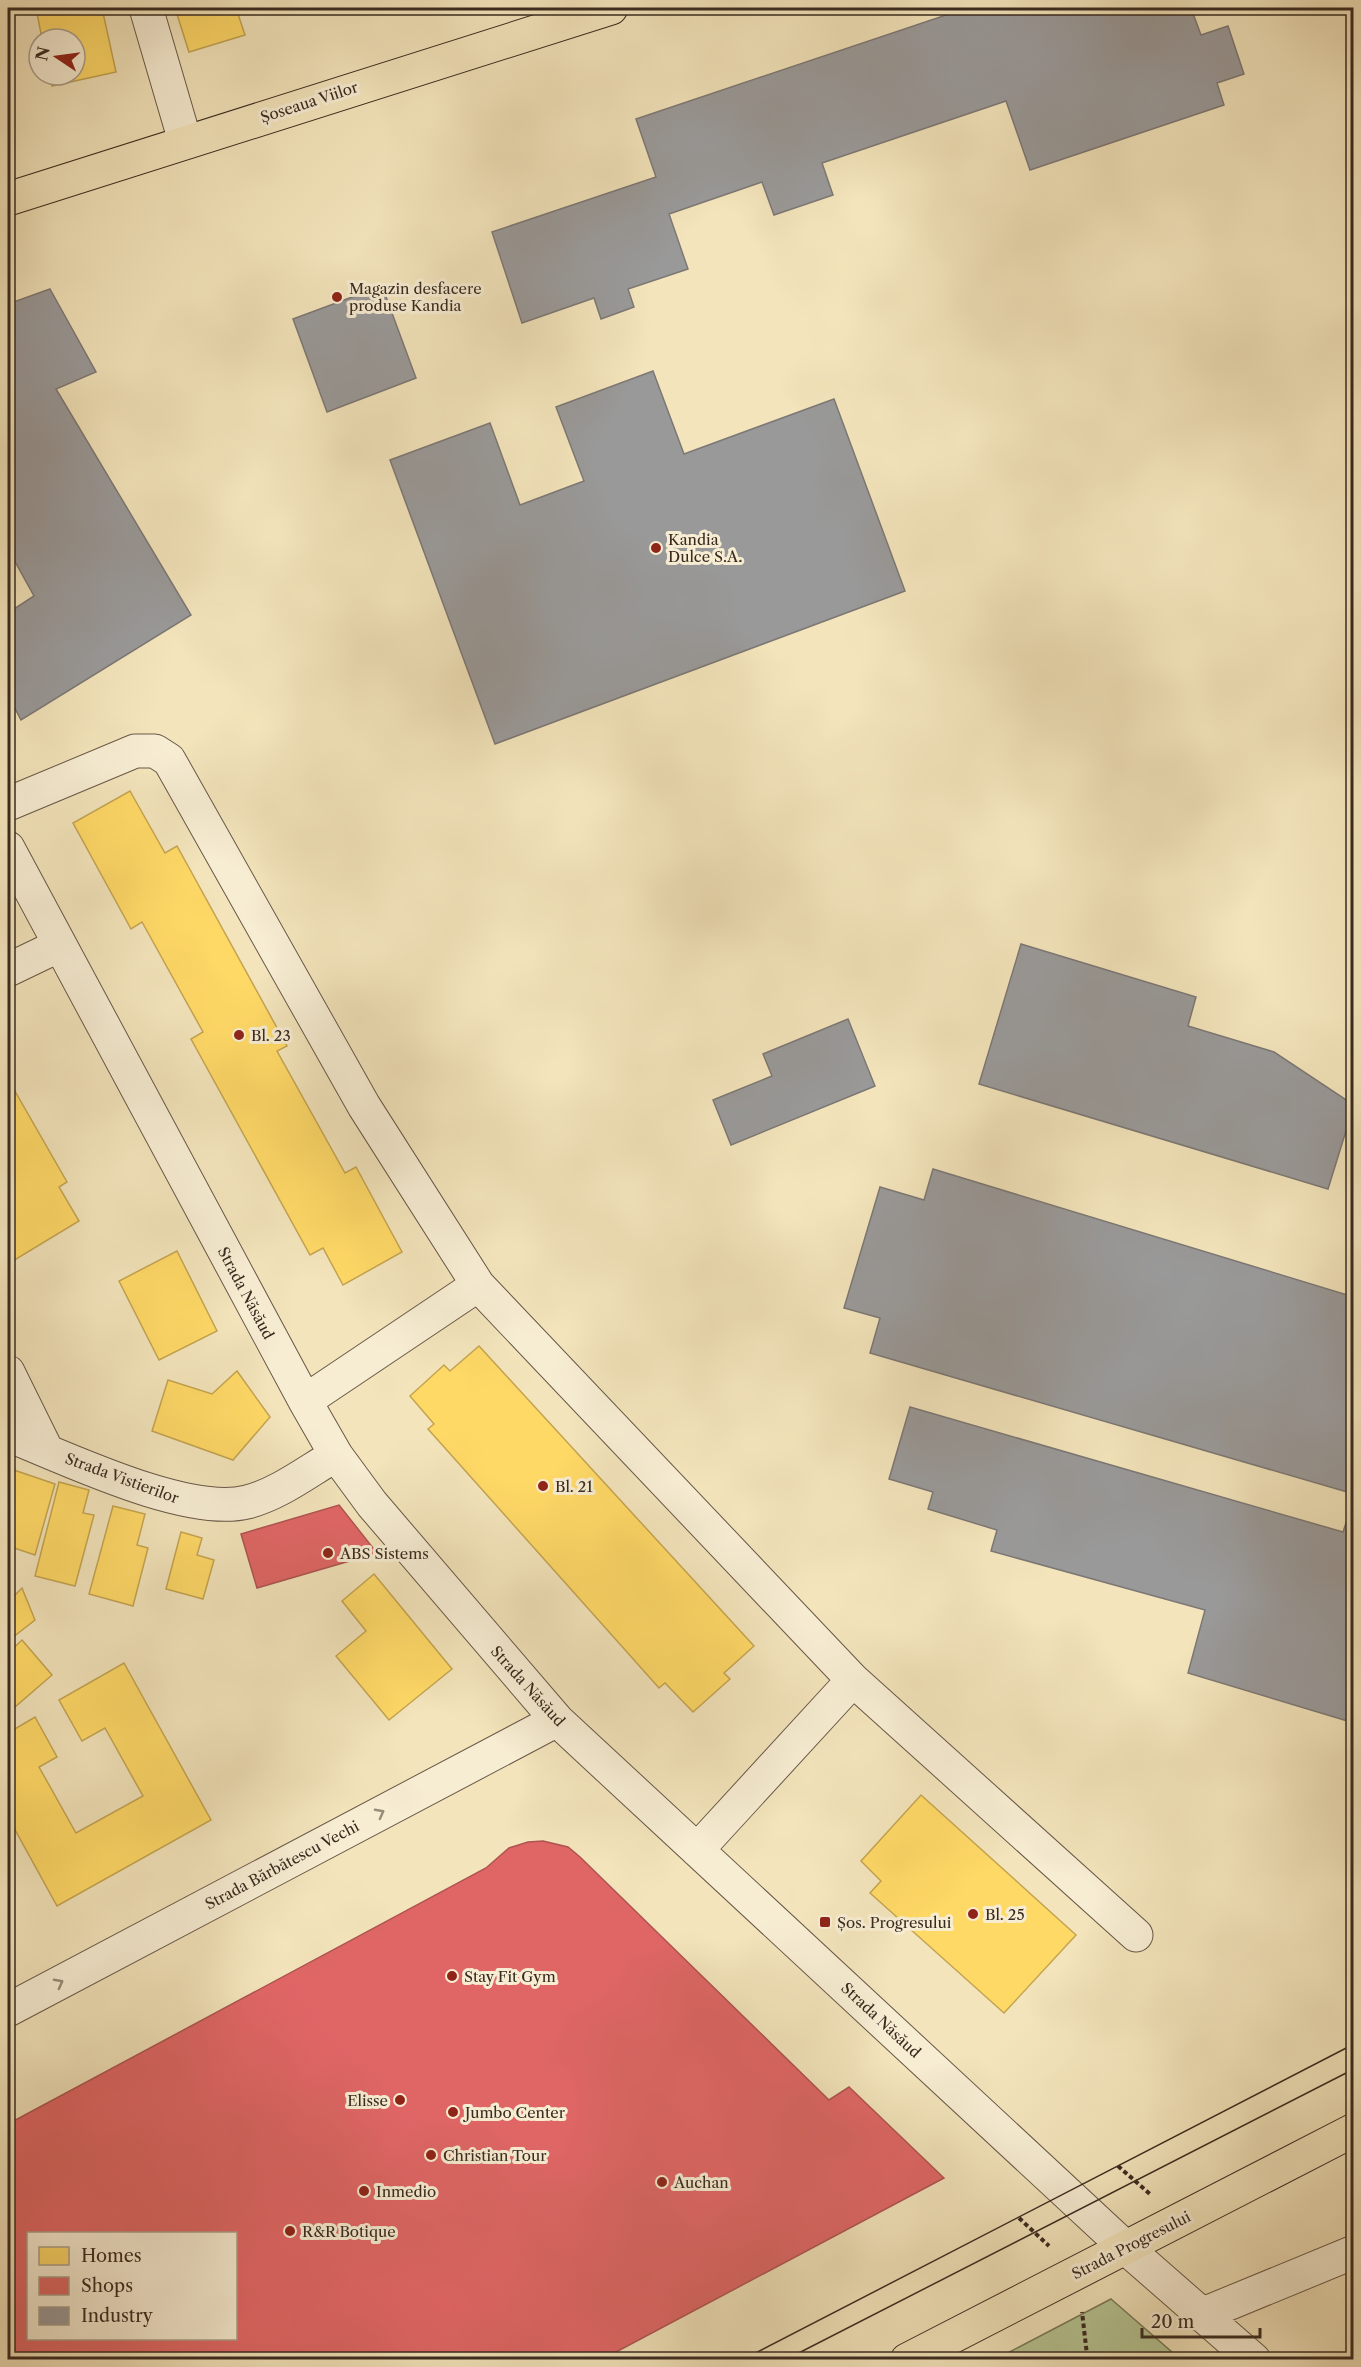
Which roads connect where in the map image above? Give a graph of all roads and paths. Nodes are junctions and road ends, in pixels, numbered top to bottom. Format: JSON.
{"nodes":[{"id":1,"x":146,"y":8,"type":"edge"},
{"id":2,"x":611,"y":8,"type":"edge"},
{"id":3,"x":185,"y":141,"type":"junction"},
{"id":4,"x":8,"y":199,"type":"edge"},
{"id":5,"x":8,"y":804,"type":"edge"},
{"id":6,"x":8,"y":848,"type":"edge"},
{"id":7,"x":60,"y":945,"type":"junction"},
{"id":8,"x":8,"y":969,"type":"edge"},
{"id":9,"x":478,"y":1285,"type":"junction"},
{"id":10,"x":8,"y":1372,"type":"edge"},
{"id":11,"x":305,"y":1401,"type":"junction"},
{"id":12,"x":8,"y":1435,"type":"edge"},
{"id":13,"x":47,"y":1451,"type":"junction"},
{"id":14,"x":336,"y":1455,"type":"junction"},
{"id":15,"x":853,"y":1680,"type":"junction"},
{"id":16,"x":557,"y":1720,"type":"junction"},
{"id":17,"x":697,"y":1850,"type":"junction"},
{"id":18,"x":1136,"y":1935,"type":"dead end"},
{"id":19,"x":8,"y":2010,"type":"edge"},
{"id":20,"x":1353,"y":2130,"type":"edge"},
{"id":21,"x":1126,"y":2248,"type":"junction"},
{"id":22,"x":1353,"y":2252,"type":"edge"},
{"id":23,"x":1078,"y":2272,"type":"junction"},
{"id":24,"x":1201,"y":2315,"type":"junction"},
{"id":25,"x":907,"y":2360,"type":"edge"},
{"id":26,"x":1078,"y":2360,"type":"edge"},
{"id":27,"x":1254,"y":2360,"type":"edge"}],
"edges":[{"from":1,"to":3,"type":"street"},
{"from":2,"to":3,"type":"main road","name":"Șoseaua Viilor"},
{"from":3,"to":4,"type":"main road","name":"Șoseaua Viilor"},
{"from":5,"to":9,"type":"street"},
{"from":6,"to":7,"type":"street","name":"Strada Năsăud"},
{"from":7,"to":8,"type":"street"},
{"from":7,"to":11,"type":"street","name":"Strada Năsăud"},
{"from":9,"to":11,"type":"street"},
{"from":9,"to":15,"type":"street"},
{"from":10,"to":13,"type":"street"},
{"from":11,"to":14,"type":"street","name":"Strada Năsăud"},
{"from":12,"to":13,"type":"street","name":"Strada Vistierilor"},
{"from":13,"to":14,"type":"street","name":"Strada Vistierilor"},
{"from":14,"to":16,"type":"street","name":"Strada Năsăud"},
{"from":15,"to":17,"type":"street"},
{"from":15,"to":18,"type":"street"},
{"from":16,"to":17,"type":"street","name":"Strada Năsăud"},
{"from":19,"to":16,"type":"street","name":"Strada Bărbătescu Vechi","one_way":true},
{"from":17,"to":21,"type":"street","name":"Strada Năsăud"},
{"from":20,"to":21,"type":"main road","name":"Strada Progresului"},
{"from":21,"to":23,"type":"main road","name":"Strada Progresului"},
{"from":21,"to":24,"type":"street","name":"Strada Năsăud"},
{"from":22,"to":24,"type":"street"},
{"from":23,"to":25,"type":"main road","name":"Strada Progresului"},
{"from":23,"to":26,"type":"path"},
{"from":24,"to":27,"type":"street","name":"Strada Năsăud"}]}
